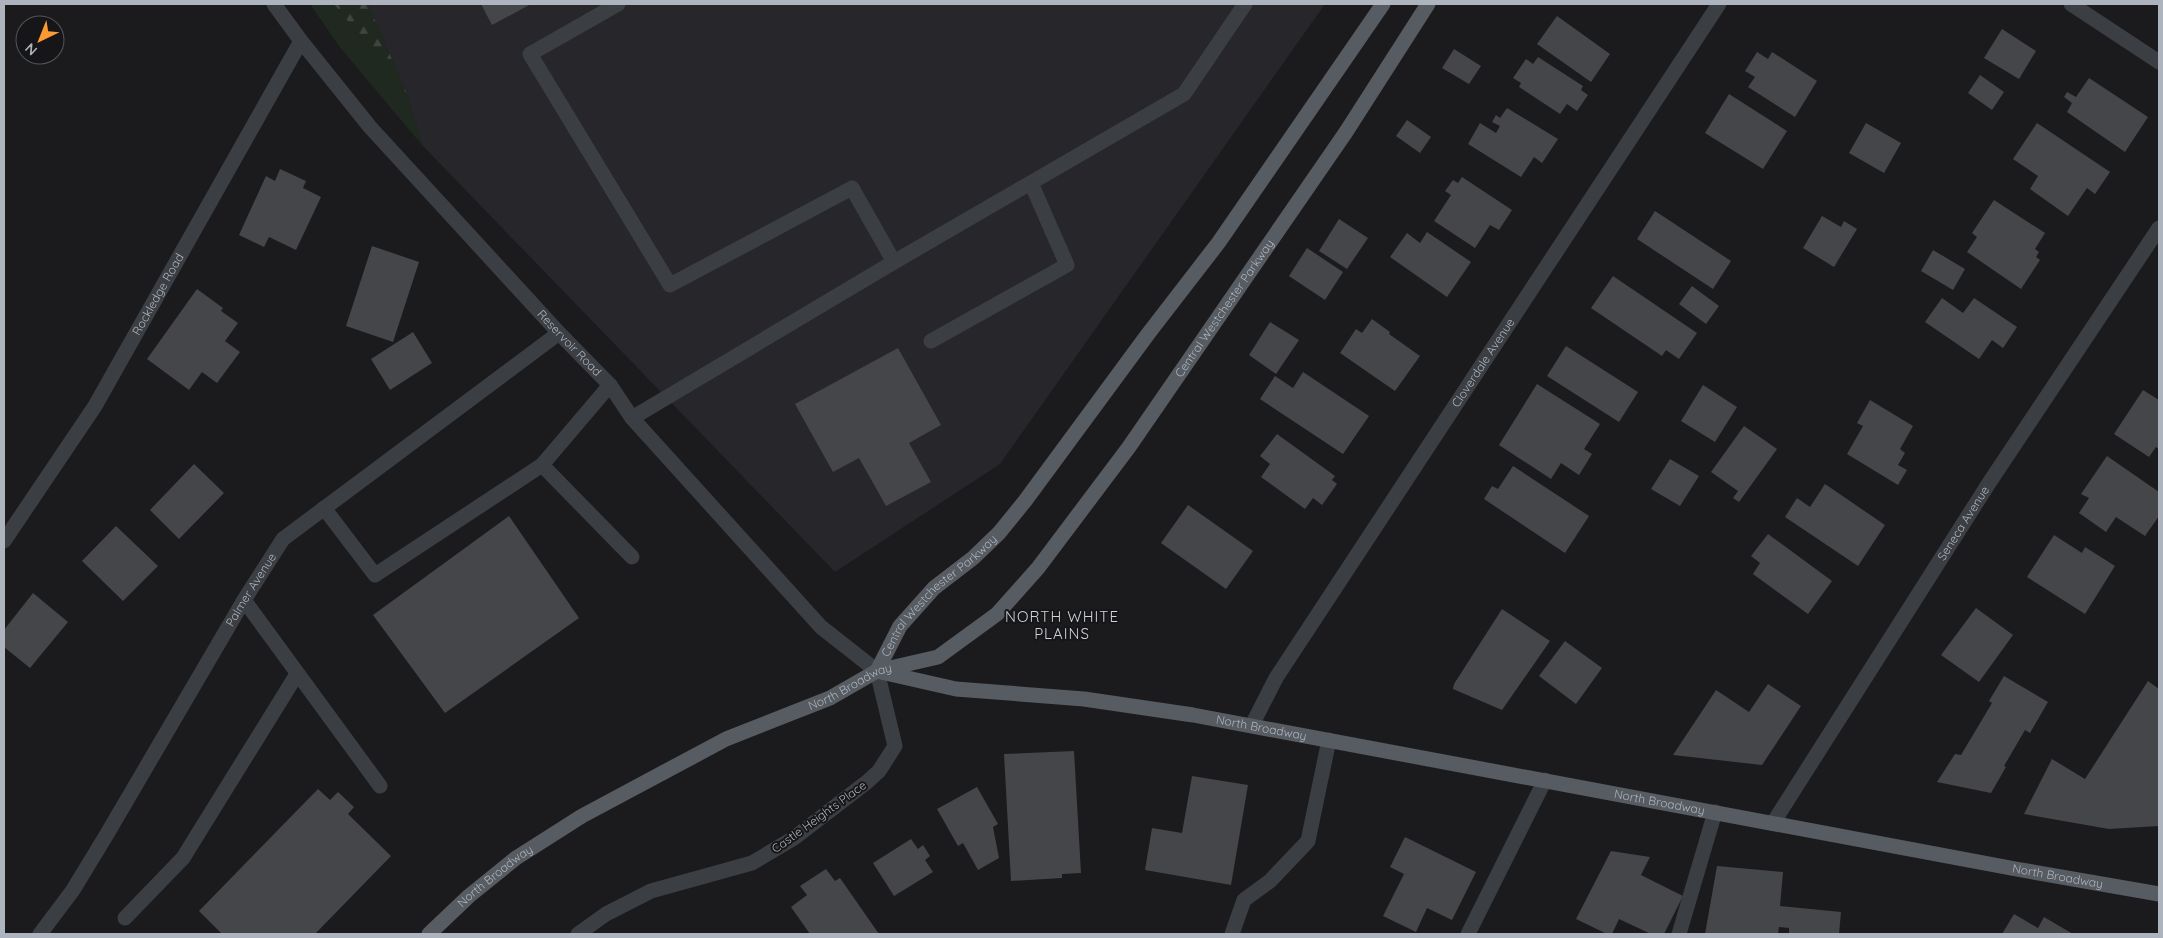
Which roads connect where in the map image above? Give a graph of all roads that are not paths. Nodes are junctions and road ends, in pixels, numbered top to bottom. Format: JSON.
{"nodes":[{"id":1,"x":274,"y":4,"type":"edge"},
{"id":2,"x":618,"y":4,"type":"edge"},
{"id":3,"x":1245,"y":4,"type":"edge"},
{"id":4,"x":1383,"y":4,"type":"edge"},
{"id":5,"x":1428,"y":4,"type":"edge"},
{"id":6,"x":1719,"y":4,"type":"edge"},
{"id":7,"x":2071,"y":4,"type":"edge"},
{"id":8,"x":301,"y":41,"type":"junction"},
{"id":9,"x":2159,"y":62,"type":"edge"},
{"id":10,"x":1031,"y":183,"type":"junction"},
{"id":11,"x":2159,"y":228,"type":"edge"},
{"id":12,"x":894,"y":262,"type":"junction"},
{"id":13,"x":560,"y":333,"type":"junction"},
{"id":14,"x":931,"y":340,"type":"dead end"},
{"id":15,"x":610,"y":386,"type":"junction"},
{"id":16,"x":632,"y":418,"type":"junction"},
{"id":17,"x":542,"y":465,"type":"junction"},
{"id":18,"x":324,"y":508,"type":"junction"},
{"id":19,"x":4,"y":541,"type":"edge"},
{"id":20,"x":632,"y":557,"type":"dead end"},
{"id":21,"x":244,"y":600,"type":"junction"},
{"id":22,"x":877,"y":671,"type":"junction"},
{"id":23,"x":297,"y":674,"type":"junction"},
{"id":24,"x":1252,"y":725,"type":"junction"},
{"id":25,"x":1328,"y":740,"type":"junction"},
{"id":26,"x":1545,"y":780,"type":"junction"},
{"id":27,"x":380,"y":786,"type":"dead end"},
{"id":28,"x":1715,"y":812,"type":"junction"},
{"id":29,"x":1773,"y":823,"type":"junction"},
{"id":30,"x":2159,"y":894,"type":"edge"},
{"id":31,"x":125,"y":918,"type":"dead end"},
{"id":32,"x":40,"y":934,"type":"edge"},
{"id":33,"x":429,"y":934,"type":"edge"},
{"id":34,"x":578,"y":934,"type":"edge"},
{"id":35,"x":1232,"y":934,"type":"edge"},
{"id":36,"x":1468,"y":934,"type":"edge"},
{"id":37,"x":1680,"y":934,"type":"edge"}],
"edges":[{"from":1,"to":8,"type":"street","name":"Reservoir Road"},
{"from":2,"to":12,"type":"street"},
{"from":3,"to":10,"type":"street"},
{"from":4,"to":22,"type":"main road","name":"Central Westchester Parkway"},
{"from":5,"to":22,"type":"main road","name":"Central Westchester Parkway"},
{"from":6,"to":24,"type":"street","name":"Cloverdale Avenue"},
{"from":7,"to":9,"type":"street"},
{"from":8,"to":13,"type":"street","name":"Reservoir Road"},
{"from":8,"to":19,"type":"street","name":"Rockledge Road"},
{"from":10,"to":12,"type":"street"},
{"from":10,"to":14,"type":"street"},
{"from":11,"to":29,"type":"street","name":"Seneca Avenue"},
{"from":12,"to":16,"type":"street"},
{"from":13,"to":15,"type":"street","name":"Reservoir Road"},
{"from":13,"to":18,"type":"street","name":"Palmer Avenue"},
{"from":15,"to":16,"type":"street","name":"Reservoir Road"},
{"from":15,"to":17,"type":"street"},
{"from":16,"to":22,"type":"street","name":"Reservoir Road"},
{"from":17,"to":18,"type":"street"},
{"from":17,"to":20,"type":"street"},
{"from":18,"to":21,"type":"street","name":"Palmer Avenue"},
{"from":21,"to":23,"type":"street"},
{"from":21,"to":32,"type":"street","name":"Palmer Avenue"},
{"from":22,"to":24,"type":"main road","name":"North Broadway"},
{"from":22,"to":33,"type":"main road","name":"North Broadway"},
{"from":22,"to":34,"type":"street","name":"Castle Heights Place"},
{"from":23,"to":27,"type":"street"},
{"from":23,"to":31,"type":"street"},
{"from":24,"to":25,"type":"main road","name":"North Broadway"},
{"from":25,"to":26,"type":"main road","name":"North Broadway"},
{"from":25,"to":35,"type":"street"},
{"from":26,"to":28,"type":"main road","name":"North Broadway"},
{"from":26,"to":36,"type":"street"},
{"from":28,"to":29,"type":"main road","name":"North Broadway"},
{"from":28,"to":37,"type":"street"},
{"from":29,"to":30,"type":"main road","name":"North Broadway"}]}
